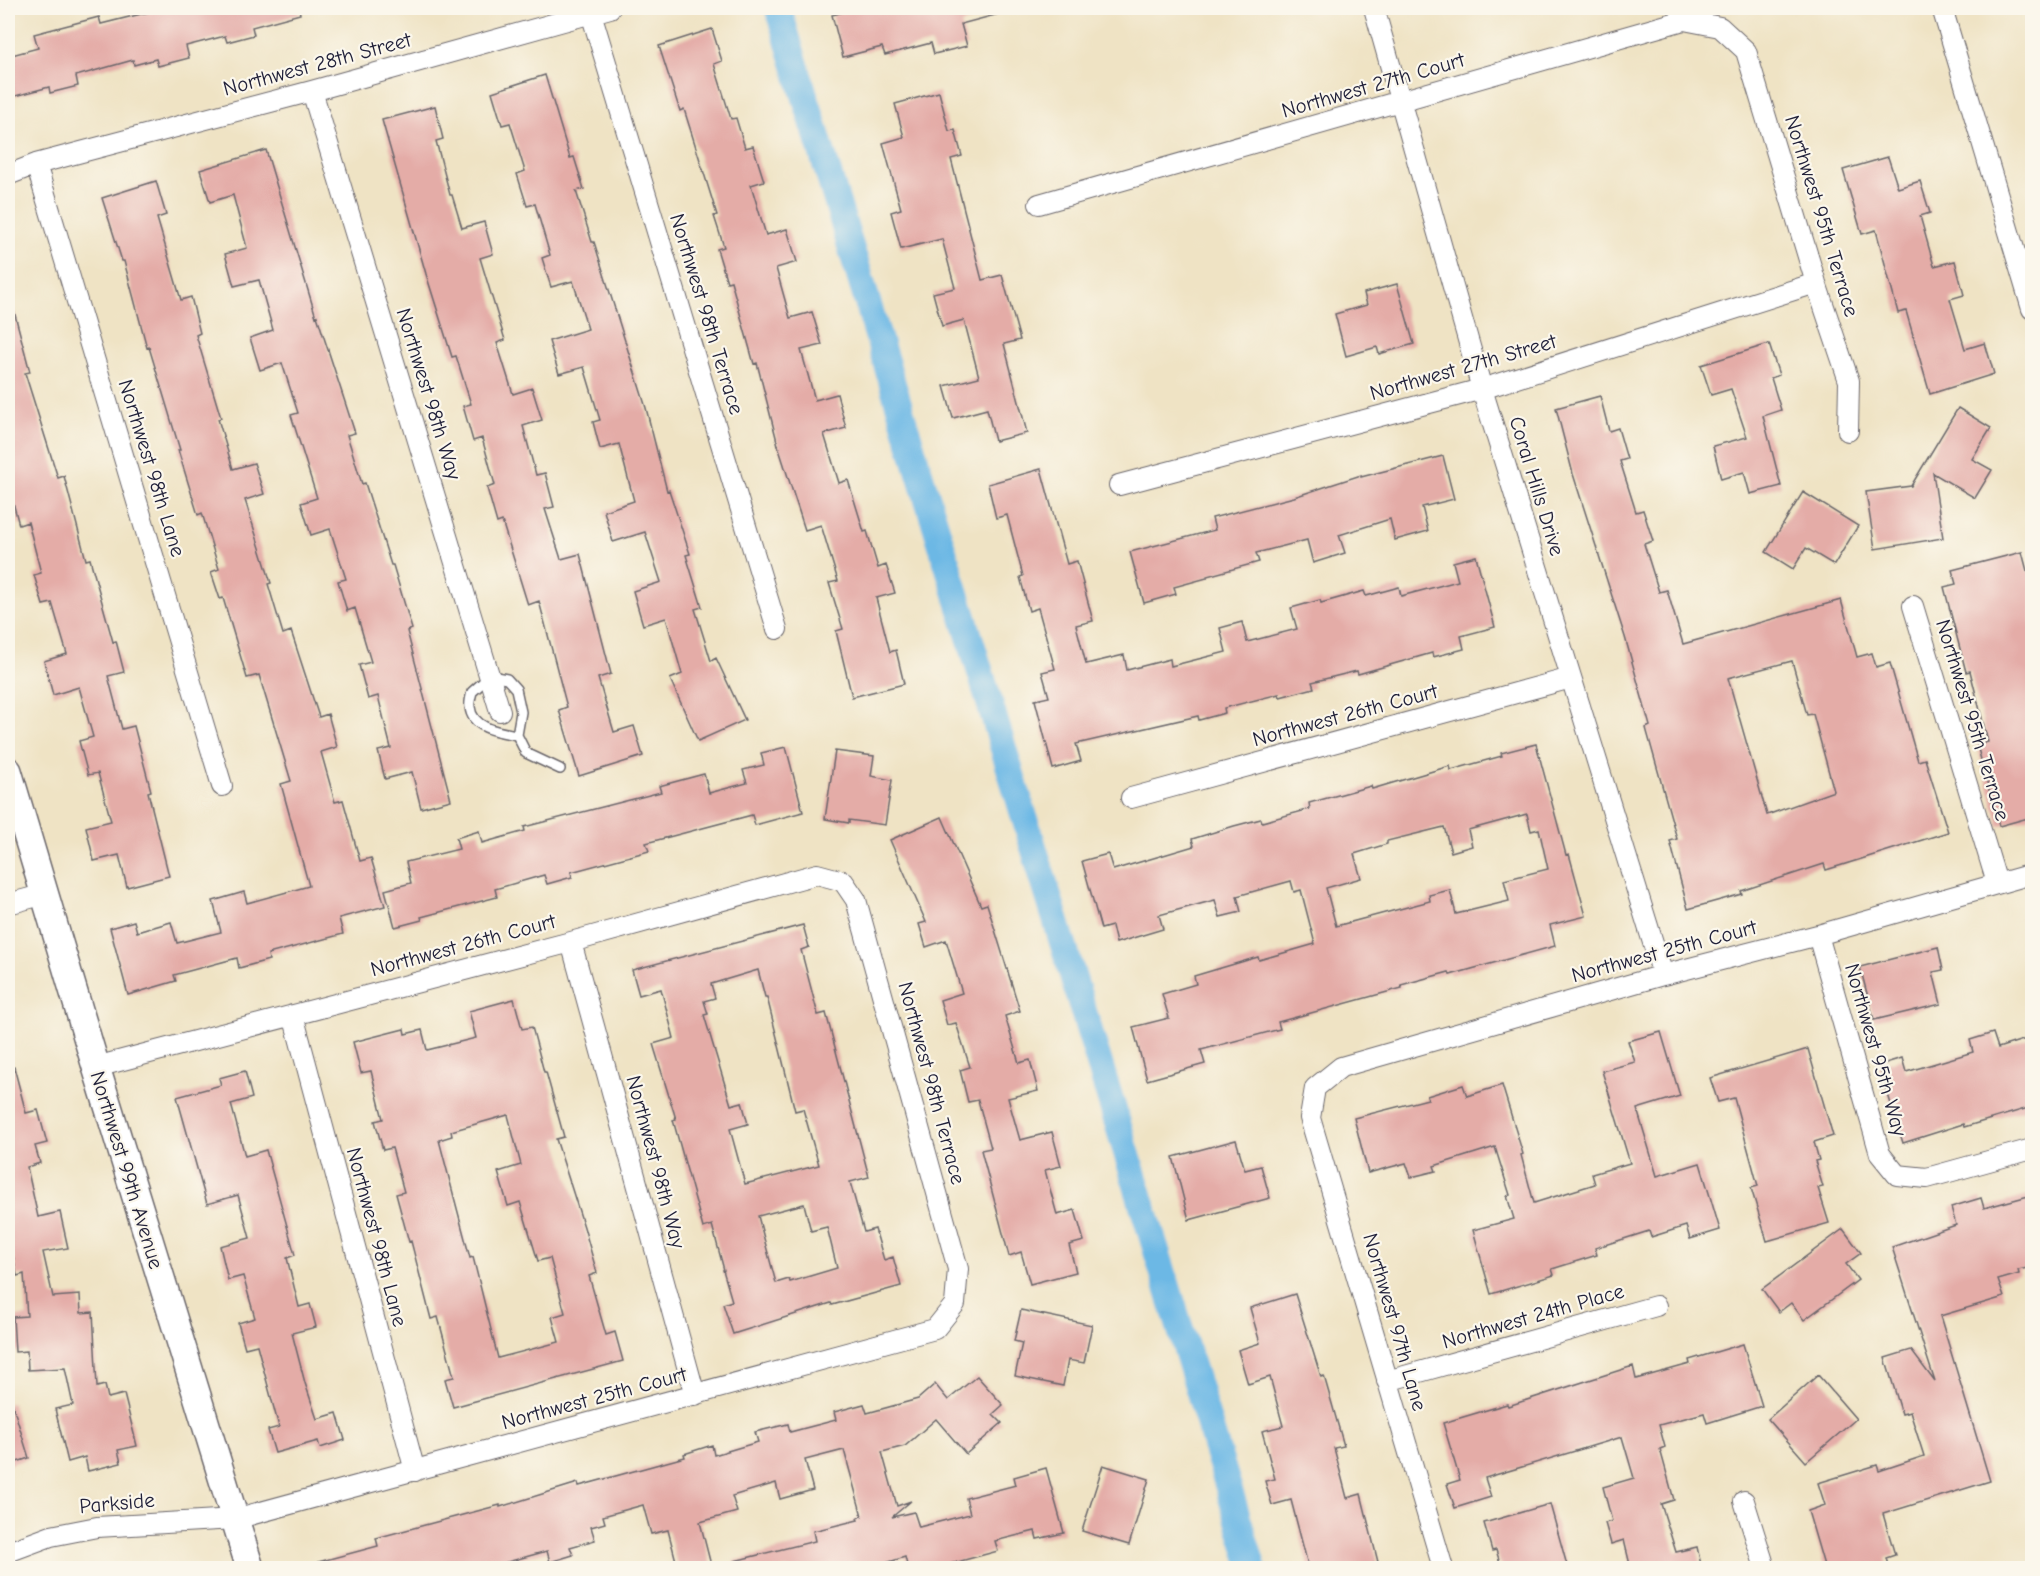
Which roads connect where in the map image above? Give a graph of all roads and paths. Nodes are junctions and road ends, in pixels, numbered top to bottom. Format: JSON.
{"nodes":[{"id":1,"x":610,"y":8,"type":"edge"},
{"id":2,"x":1374,"y":8,"type":"edge"},
{"id":3,"x":1942,"y":8,"type":"edge"},
{"id":4,"x":591,"y":13,"type":"junction"},
{"id":5,"x":1720,"y":27,"type":"joint"},
{"id":6,"x":312,"y":91,"type":"junction"},
{"id":7,"x":1402,"y":102,"type":"junction"},
{"id":8,"x":36,"y":164,"type":"junction"},
{"id":9,"x":8,"y":168,"type":"edge"},
{"id":10,"x":8,"y":175,"type":"edge"},
{"id":11,"x":1039,"y":204,"type":"dead end"},
{"id":12,"x":1816,"y":283,"type":"junction"},
{"id":13,"x":2032,"y":309,"type":"edge"},
{"id":14,"x":1482,"y":389,"type":"junction"},
{"id":15,"x":1848,"y":431,"type":"dead end"},
{"id":16,"x":1119,"y":485,"type":"dead end"},
{"id":17,"x":1913,"y":606,"type":"dead end"},
{"id":18,"x":777,"y":629,"type":"dead end"},
{"id":19,"x":490,"y":676,"type":"junction"},
{"id":20,"x":1571,"y":678,"type":"junction"},
{"id":21,"x":501,"y":711,"type":"dead end"},
{"id":22,"x":517,"y":735,"type":"junction"},
{"id":23,"x":560,"y":769,"type":"dead end"},
{"id":24,"x":8,"y":771,"type":"edge"},
{"id":25,"x":222,"y":786,"type":"dead end"},
{"id":26,"x":1131,"y":798,"type":"dead end"},
{"id":27,"x":2032,"y":874,"type":"edge"},
{"id":28,"x":843,"y":881,"type":"joint"},
{"id":29,"x":1997,"y":883,"type":"junction"},
{"id":30,"x":45,"y":894,"type":"junction"},
{"id":31,"x":8,"y":904,"type":"edge"},
{"id":32,"x":1818,"y":935,"type":"junction"},
{"id":33,"x":571,"y":942,"type":"junction"},
{"id":34,"x":1663,"y":975,"type":"junction"},
{"id":35,"x":292,"y":1015,"type":"junction"},
{"id":36,"x":96,"y":1067,"type":"junction"},
{"id":37,"x":1315,"y":1088,"type":"joint"},
{"id":38,"x":2032,"y":1149,"type":"edge"},
{"id":39,"x":955,"y":1304,"type":"joint"},
{"id":40,"x":1656,"y":1306,"type":"dead end"},
{"id":41,"x":1387,"y":1381,"type":"junction"},
{"id":42,"x":695,"y":1395,"type":"junction"},
{"id":43,"x":415,"y":1471,"type":"junction"},
{"id":44,"x":1744,"y":1501,"type":"dead end"},
{"id":45,"x":234,"y":1519,"type":"junction"},
{"id":46,"x":8,"y":1552,"type":"edge"},
{"id":47,"x":250,"y":1569,"type":"edge"},
{"id":48,"x":1443,"y":1569,"type":"edge"},
{"id":49,"x":1765,"y":1569,"type":"edge"}],
"edges":[{"from":1,"to":4,"type":"street","name":"Northwest 28th Street"},
{"from":2,"to":7,"type":"street","name":"Coral Hills Drive"},
{"from":3,"to":13,"type":"street"},
{"from":4,"to":6,"type":"street","name":"Northwest 28th Street"},
{"from":4,"to":18,"type":"street","name":"Northwest 98th Terrace"},
{"from":5,"to":7,"type":"street","name":"Northwest 27th Court"},
{"from":5,"to":12,"type":"street","name":"Northwest 95th Terrace"},
{"from":6,"to":8,"type":"street","name":"Northwest 28th Street"},
{"from":6,"to":19,"type":"street","name":"Northwest 98th Way"},
{"from":7,"to":11,"type":"street","name":"Northwest 27th Court"},
{"from":7,"to":14,"type":"street","name":"Coral Hills Drive"},
{"from":8,"to":9,"type":"street","name":"Northwest 28th Street"},
{"from":8,"to":10,"type":"street","name":"Northwest 28th Street"},
{"from":8,"to":25,"type":"street","name":"Northwest 98th Lane"},
{"from":12,"to":14,"type":"street","name":"Northwest 27th Street"},
{"from":12,"to":15,"type":"street","name":"Northwest 95th Terrace"},
{"from":14,"to":16,"type":"street","name":"Northwest 27th Street"},
{"from":14,"to":20,"type":"street","name":"Coral Hills Drive"},
{"from":17,"to":29,"type":"street","name":"Northwest 95th Terrace"},
{"from":19,"to":21,"type":"street","name":"Northwest 98th Way"},
{"from":19,"to":22,"type":"lane"},
{"from":19,"to":22,"type":"lane"},
{"from":20,"to":26,"type":"street","name":"Northwest 26th Court"},
{"from":20,"to":34,"type":"street","name":"Coral Hills Drive"},
{"from":22,"to":23,"type":"lane"},
{"from":24,"to":30,"type":"street","name":"Northwest 99th Avenue"},
{"from":27,"to":29,"type":"street","name":"Northwest 25th Court"},
{"from":28,"to":33,"type":"street","name":"Northwest 26th Court"},
{"from":28,"to":39,"type":"street","name":"Northwest 98th Terrace"},
{"from":29,"to":32,"type":"street","name":"Northwest 25th Court"},
{"from":30,"to":31,"type":"street"},
{"from":30,"to":36,"type":"street","name":"Northwest 99th Avenue"},
{"from":32,"to":34,"type":"street","name":"Northwest 25th Court"},
{"from":32,"to":38,"type":"street","name":"Northwest 95th Way"},
{"from":33,"to":35,"type":"street","name":"Northwest 26th Court"},
{"from":33,"to":42,"type":"street","name":"Northwest 98th Way"},
{"from":34,"to":37,"type":"street","name":"Northwest 25th Court"},
{"from":35,"to":36,"type":"street","name":"Northwest 26th Court"},
{"from":35,"to":43,"type":"street","name":"Northwest 98th Lane"},
{"from":36,"to":45,"type":"street","name":"Northwest 99th Avenue"},
{"from":37,"to":41,"type":"street","name":"Northwest 97th Lane"},
{"from":39,"to":42,"type":"street","name":"Northwest 25th Court"},
{"from":40,"to":41,"type":"street","name":"Northwest 24th Place"},
{"from":41,"to":48,"type":"street","name":"Northwest 97th Lane"},
{"from":42,"to":43,"type":"street","name":"Northwest 25th Court"},
{"from":43,"to":45,"type":"street","name":"Northwest 25th Court"},
{"from":44,"to":49,"type":"street"},
{"from":45,"to":46,"type":"street","name":"Parkside"},
{"from":45,"to":47,"type":"street","name":"Northwest 99th Avenue"}]}
